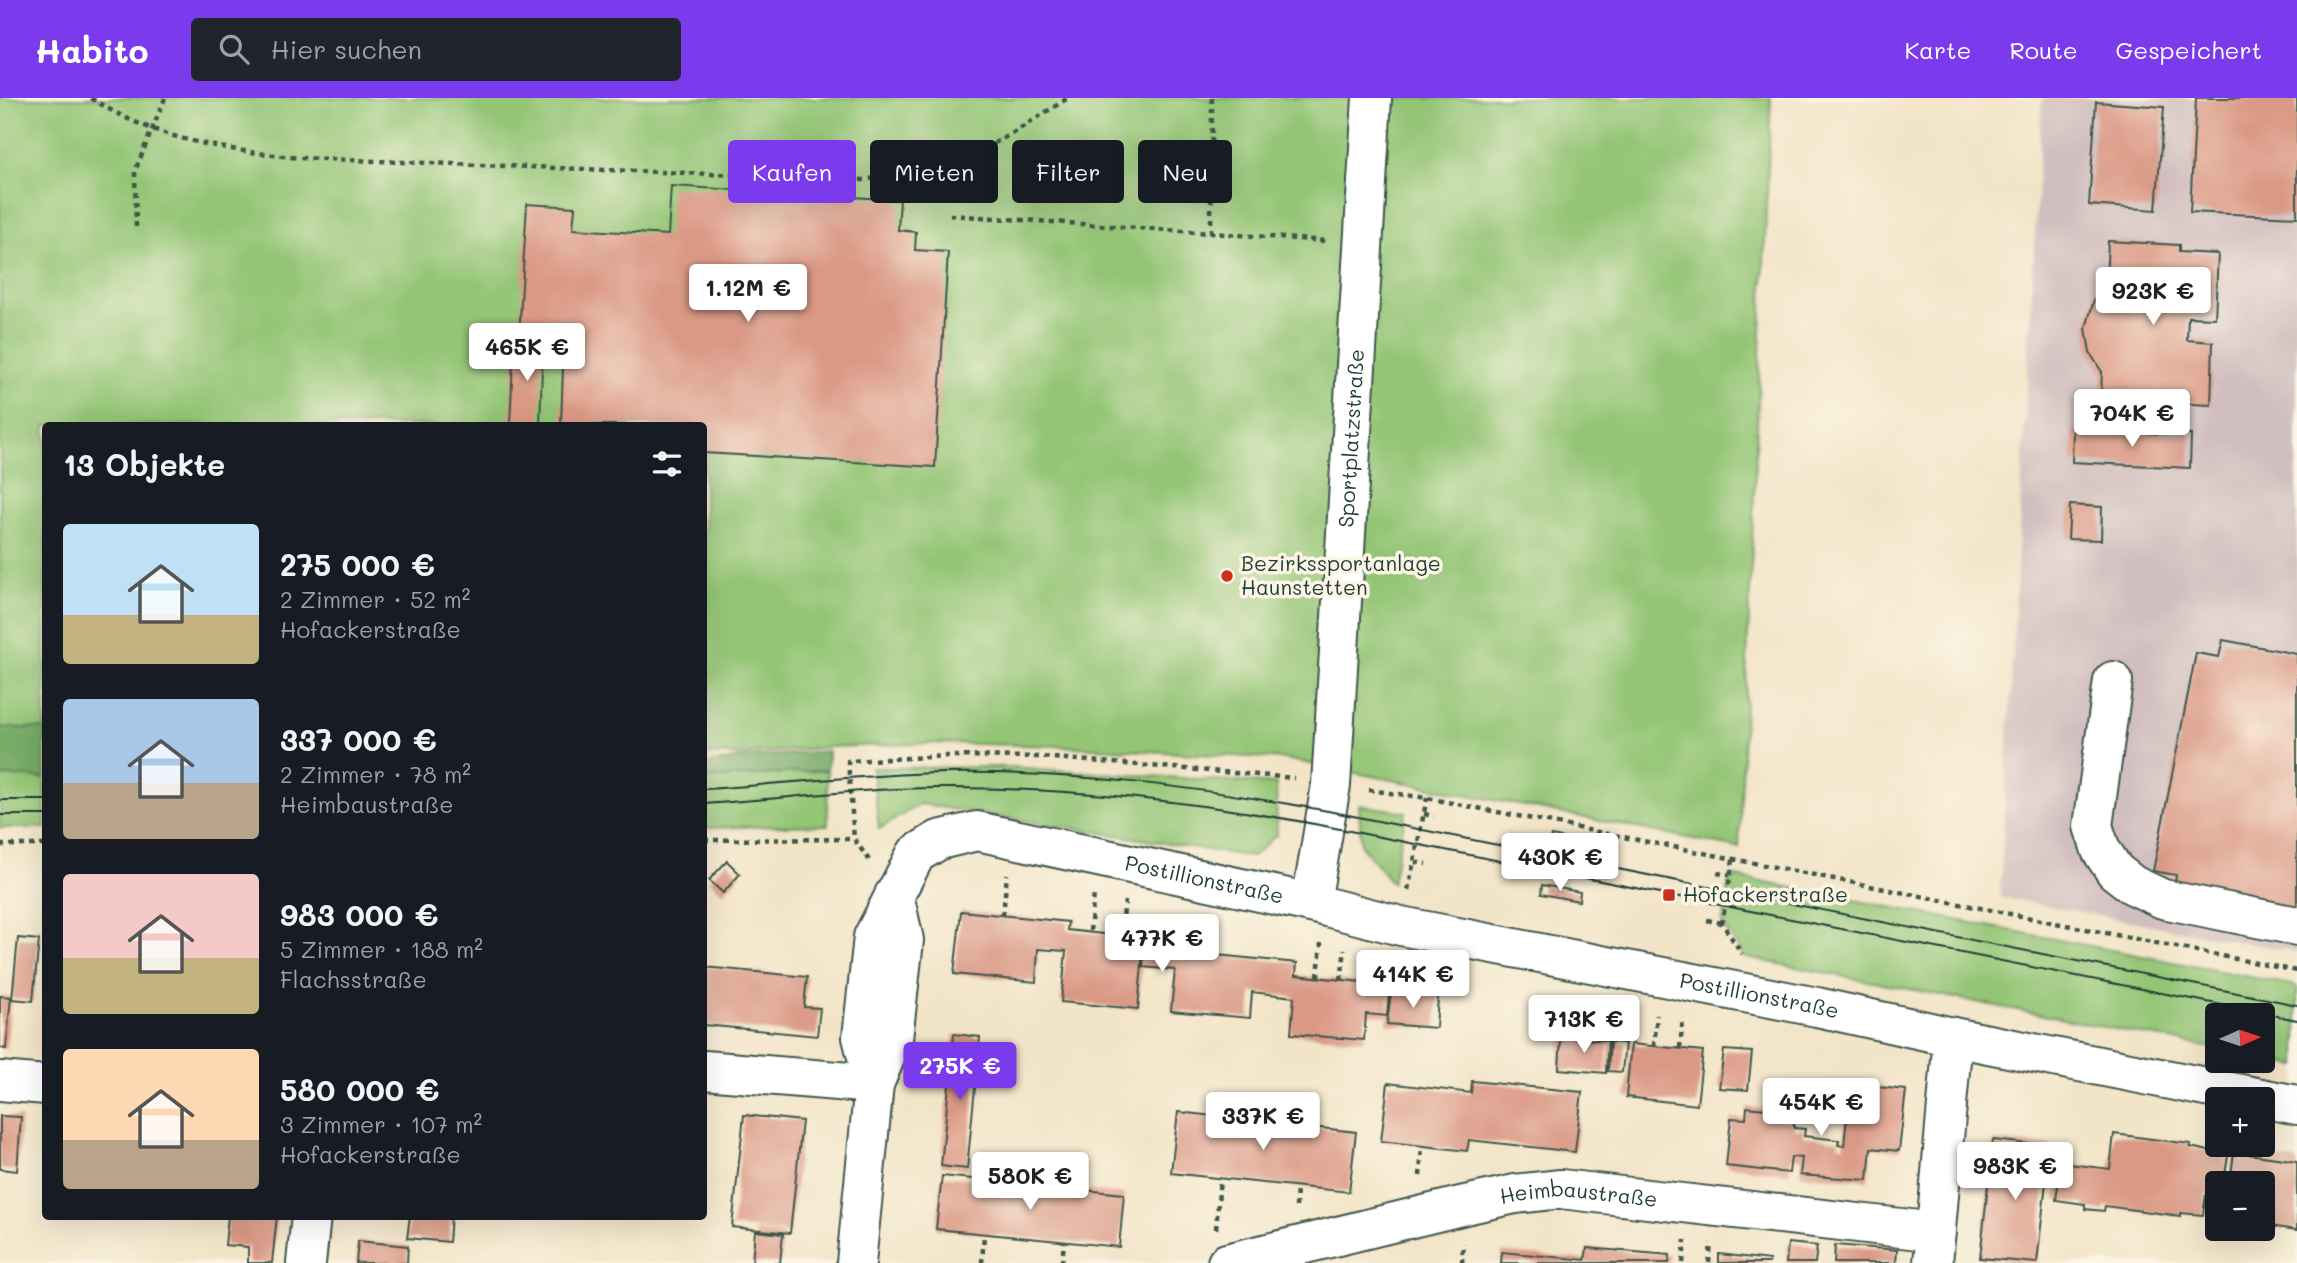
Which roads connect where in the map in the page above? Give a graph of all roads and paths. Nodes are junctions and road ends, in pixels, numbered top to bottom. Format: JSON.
{"nodes":[{"id":1,"x":91,"y":98,"type":"edge"},
{"id":2,"x":165,"y":98,"type":"edge"},
{"id":3,"x":1068,"y":98,"type":"edge"},
{"id":4,"x":1212,"y":98,"type":"edge"},
{"id":5,"x":1372,"y":98,"type":"edge"},
{"id":6,"x":153,"y":130,"type":"junction"},
{"id":7,"x":950,"y":215,"type":"dead end"},
{"id":8,"x":136,"y":227,"type":"dead end"},
{"id":9,"x":1211,"y":233,"type":"junction"},
{"id":10,"x":1363,"y":243,"type":"junction"},
{"id":11,"x":2113,"y":681,"type":"dead end"},
{"id":12,"x":1331,"y":785,"type":"junction"},
{"id":13,"x":1427,"y":799,"type":"junction"},
{"id":14,"x":1424,"y":814,"type":"junction"},
{"id":15,"x":1434,"y":816,"type":"dead end"},
{"id":16,"x":707,"y":840,"type":"edge"},
{"id":17,"x":0,"y":845,"type":"edge"},
{"id":18,"x":42,"y":845,"type":"edge"},
{"id":19,"x":1733,"y":860,"type":"junction"},
{"id":20,"x":1415,"y":862,"type":"junction"},
{"id":21,"x":1426,"y":864,"type":"dead end"},
{"id":22,"x":1717,"y":873,"type":"dead end"},
{"id":23,"x":1730,"y":876,"type":"junction"},
{"id":24,"x":1311,"y":903,"type":"junction"},
{"id":25,"x":1707,"y":920,"type":"dead end"},
{"id":26,"x":1722,"y":923,"type":"junction"},
{"id":27,"x":1401,"y":926,"type":"junction"},
{"id":28,"x":2297,"y":926,"type":"edge"},
{"id":29,"x":1744,"y":957,"type":"dead end"},
{"id":30,"x":2297,"y":971,"type":"edge"},
{"id":31,"x":1953,"y":1037,"type":"junction"},
{"id":32,"x":707,"y":1070,"type":"edge"},
{"id":33,"x":0,"y":1081,"type":"edge"},
{"id":34,"x":874,"y":1084,"type":"junction"},
{"id":35,"x":42,"y":1085,"type":"edge"},
{"id":36,"x":2297,"y":1105,"type":"edge"},
{"id":37,"x":1220,"y":1178,"type":"dead end"},
{"id":38,"x":311,"y":1220,"type":"edge"},
{"id":39,"x":984,"y":1234,"type":"dead end"},
{"id":40,"x":1063,"y":1242,"type":"dead end"},
{"id":41,"x":1934,"y":1247,"type":"edge"},
{"id":42,"x":1221,"y":1251,"type":"edge"},
{"id":43,"x":306,"y":1263,"type":"edge"},
{"id":44,"x":856,"y":1263,"type":"edge"},
{"id":45,"x":982,"y":1263,"type":"edge"},
{"id":46,"x":1062,"y":1263,"type":"edge"}],
"edges":[{"from":1,"to":6,"type":"path"},
{"from":2,"to":6,"type":"path"},
{"from":3,"to":6,"type":"path"},
{"from":4,"to":9,"type":"path"},
{"from":5,"to":10,"type":"street","name":"Sportplatzstraße"},
{"from":6,"to":8,"type":"path"},
{"from":7,"to":9,"type":"path"},
{"from":9,"to":10,"type":"path"},
{"from":10,"to":12,"type":"street","name":"Sportplatzstraße"},
{"from":11,"to":28,"type":"street"},
{"from":12,"to":13,"type":"path"},
{"from":12,"to":16,"type":"path"},
{"from":12,"to":24,"type":"street","name":"Sportplatzstraße"},
{"from":13,"to":14,"type":"path"},
{"from":13,"to":19,"type":"path"},
{"from":14,"to":15,"type":"path"},
{"from":14,"to":20,"type":"path"},
{"from":17,"to":18,"type":"path"},
{"from":19,"to":23,"type":"path"},
{"from":19,"to":30,"type":"path"},
{"from":20,"to":21,"type":"path"},
{"from":20,"to":27,"type":"path"},
{"from":22,"to":23,"type":"path"},
{"from":23,"to":26,"type":"path"},
{"from":24,"to":27,"type":"street","name":"Postillionstraße"},
{"from":24,"to":34,"type":"street","name":"Postillionstraße"},
{"from":25,"to":26,"type":"path"},
{"from":26,"to":29,"type":"path"},
{"from":27,"to":31,"type":"street","name":"Postillionstraße"},
{"from":31,"to":36,"type":"street","name":"Postillionstraße"},
{"from":31,"to":41,"type":"street"},
{"from":32,"to":34,"type":"street"},
{"from":33,"to":35,"type":"street"},
{"from":34,"to":44,"type":"street"},
{"from":37,"to":42,"type":"path"},
{"from":38,"to":43,"type":"street"},
{"from":39,"to":45,"type":"path"},
{"from":40,"to":46,"type":"path"},
{"from":41,"to":42,"type":"street","name":"Heimbaustraße"}]}
